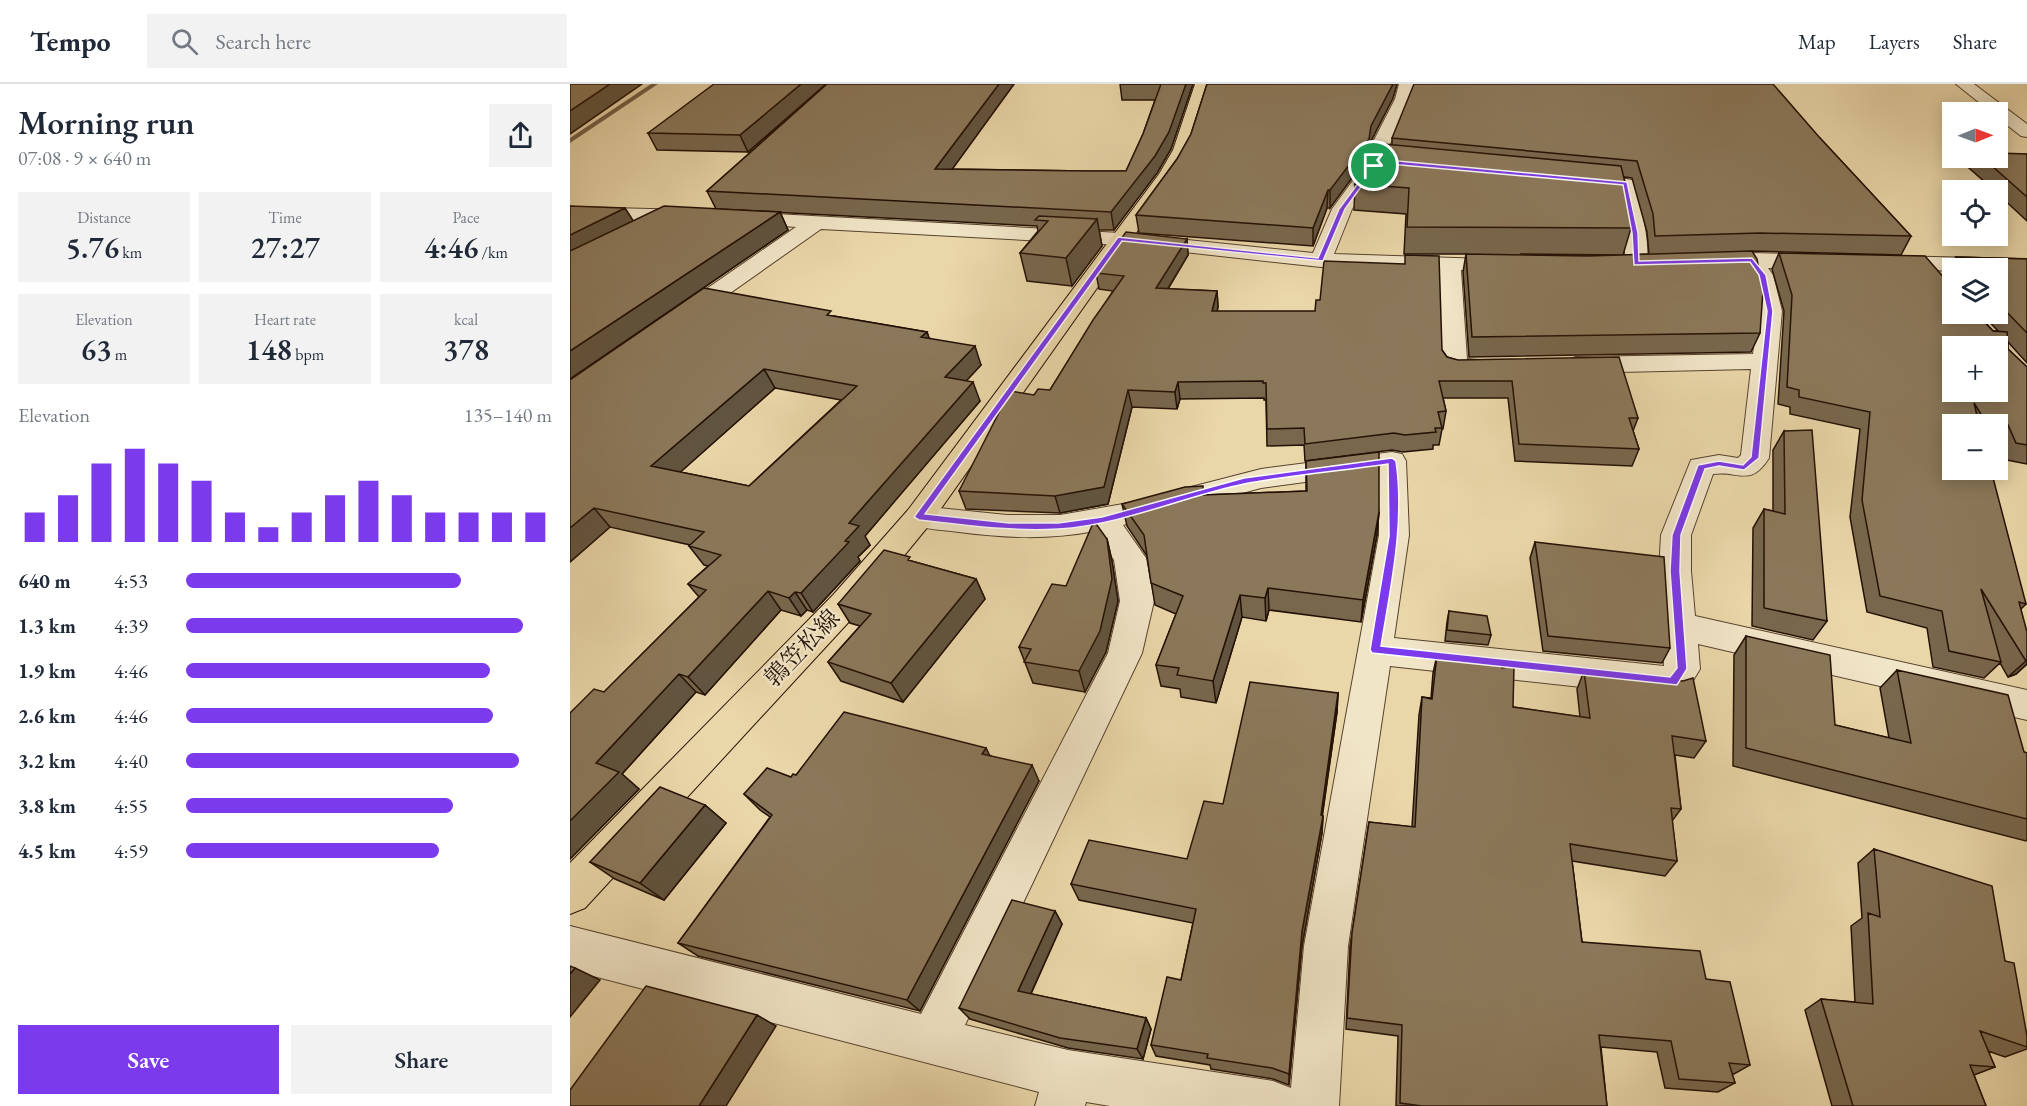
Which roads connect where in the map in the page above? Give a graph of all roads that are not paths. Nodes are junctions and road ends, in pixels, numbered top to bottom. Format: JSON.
{"nodes":[{"id":1,"x":1203,"y":84,"type":"edge"},
{"id":2,"x":1407,"y":84,"type":"edge"},
{"id":3,"x":1964,"y":84,"type":"edge"},
{"id":4,"x":2027,"y":132,"type":"edge"},
{"id":5,"x":1376,"y":161,"type":"junction"},
{"id":6,"x":1399,"y":161,"type":"edge"},
{"id":7,"x":1589,"y":180,"type":"edge"},
{"id":8,"x":570,"y":213,"type":"edge"},
{"id":9,"x":671,"y":215,"type":"junction"},
{"id":10,"x":817,"y":222,"type":"junction"},
{"id":11,"x":630,"y":235,"type":"edge"},
{"id":12,"x":1120,"y":239,"type":"junction"},
{"id":13,"x":1907,"y":246,"type":"edge"},
{"id":14,"x":1321,"y":260,"type":"junction"},
{"id":15,"x":1752,"y":260,"type":"junction"},
{"id":16,"x":1694,"y":262,"type":"edge"},
{"id":17,"x":1843,"y":262,"type":"edge"},
{"id":18,"x":1660,"y":263,"type":"edge"},
{"id":19,"x":1866,"y":263,"type":"edge"},
{"id":20,"x":1450,"y":264,"type":"junction"},
{"id":21,"x":1923,"y":264,"type":"junction"},
{"id":22,"x":1528,"y":265,"type":"edge"},
{"id":23,"x":2027,"y":266,"type":"edge"},
{"id":24,"x":1938,"y":281,"type":"edge"},
{"id":25,"x":665,"y":328,"type":"edge"},
{"id":26,"x":1766,"y":361,"type":"junction"},
{"id":27,"x":1515,"y":366,"type":"edge"},
{"id":28,"x":1551,"y":366,"type":"edge"},
{"id":29,"x":919,"y":517,"type":"junction"},
{"id":30,"x":1103,"y":520,"type":"junction"},
{"id":31,"x":1679,"y":626,"type":"junction"},
{"id":32,"x":1375,"y":650,"type":"junction"},
{"id":33,"x":2027,"y":705,"type":"edge"},
{"id":34,"x":570,"y":893,"type":"edge"},
{"id":35,"x":570,"y":948,"type":"edge"},
{"id":36,"x":932,"y":1042,"type":"junction"},
{"id":37,"x":1064,"y":1091,"type":"edge"},
{"id":38,"x":1273,"y":1106,"type":"edge"},
{"id":39,"x":1314,"y":1106,"type":"edge"}],
"edges":[{"from":1,"to":12,"type":"main road","name":"鶉笠松線"},
{"from":2,"to":5,"type":"street"},
{"from":3,"to":4,"type":"street"},
{"from":5,"to":6,"type":"street"},
{"from":5,"to":14,"type":"street"},
{"from":7,"to":18,"type":"street"},
{"from":8,"to":9,"type":"street"},
{"from":9,"to":10,"type":"street"},
{"from":9,"to":11,"type":"street"},
{"from":10,"to":12,"type":"street"},
{"from":10,"to":25,"type":"street"},
{"from":12,"to":14,"type":"street"},
{"from":12,"to":29,"type":"main road","name":"鶉笠松線"},
{"from":13,"to":21,"type":"street"},
{"from":14,"to":20,"type":"street"},
{"from":15,"to":16,"type":"street"},
{"from":15,"to":17,"type":"street"},
{"from":15,"to":26,"type":"street"},
{"from":19,"to":21,"type":"street"},
{"from":20,"to":22,"type":"street"},
{"from":20,"to":27,"type":"street"},
{"from":21,"to":23,"type":"street"},
{"from":21,"to":24,"type":"street"},
{"from":26,"to":28,"type":"street"},
{"from":26,"to":31,"type":"street"},
{"from":29,"to":30,"type":"street"},
{"from":29,"to":34,"type":"main road","name":"鶉笠松線"},
{"from":30,"to":32,"type":"street"},
{"from":30,"to":36,"type":"street"},
{"from":31,"to":32,"type":"street"},
{"from":31,"to":33,"type":"street"},
{"from":32,"to":39,"type":"street"},
{"from":35,"to":36,"type":"street"},
{"from":36,"to":37,"type":"street"},
{"from":37,"to":38,"type":"street"}]}
